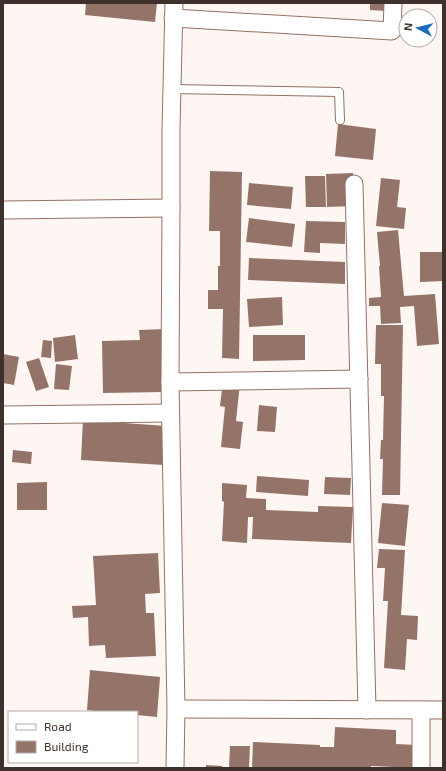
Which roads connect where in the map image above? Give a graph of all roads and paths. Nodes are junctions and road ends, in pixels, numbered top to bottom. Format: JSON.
{"nodes":[{"id":1,"x":393,"y":3,"type":"edge"},
{"id":2,"x":174,"y":11,"type":"edge"},
{"id":3,"x":171,"y":89,"type":"junction"},
{"id":4,"x":340,"y":120,"type":"dead end"},
{"id":5,"x":354,"y":184,"type":"dead end"},
{"id":6,"x":171,"y":208,"type":"junction"},
{"id":7,"x":3,"y":210,"type":"edge"},
{"id":8,"x":359,"y":380,"type":"junction"},
{"id":9,"x":170,"y":382,"type":"junction"},
{"id":10,"x":170,"y":413,"type":"junction"},
{"id":11,"x":3,"y":415,"type":"edge"},
{"id":12,"x":176,"y":710,"type":"junction"},
{"id":13,"x":367,"y":710,"type":"junction"},
{"id":14,"x":421,"y":710,"type":"junction"},
{"id":15,"x":443,"y":710,"type":"edge"},
{"id":16,"x":175,"y":768,"type":"edge"},
{"id":17,"x":421,"y":768,"type":"edge"}],
"edges":[{"from":1,"to":2,"type":"street"},
{"from":2,"to":3,"type":"street"},
{"from":3,"to":4,"type":"lane"},
{"from":3,"to":6,"type":"street"},
{"from":5,"to":8,"type":"street"},
{"from":6,"to":7,"type":"street"},
{"from":6,"to":9,"type":"street"},
{"from":8,"to":9,"type":"street"},
{"from":8,"to":13,"type":"street"},
{"from":9,"to":10,"type":"street"},
{"from":10,"to":11,"type":"street"},
{"from":10,"to":12,"type":"street"},
{"from":12,"to":13,"type":"street"},
{"from":12,"to":16,"type":"street"},
{"from":13,"to":14,"type":"street"},
{"from":14,"to":15,"type":"street"},
{"from":14,"to":17,"type":"street"}]}
